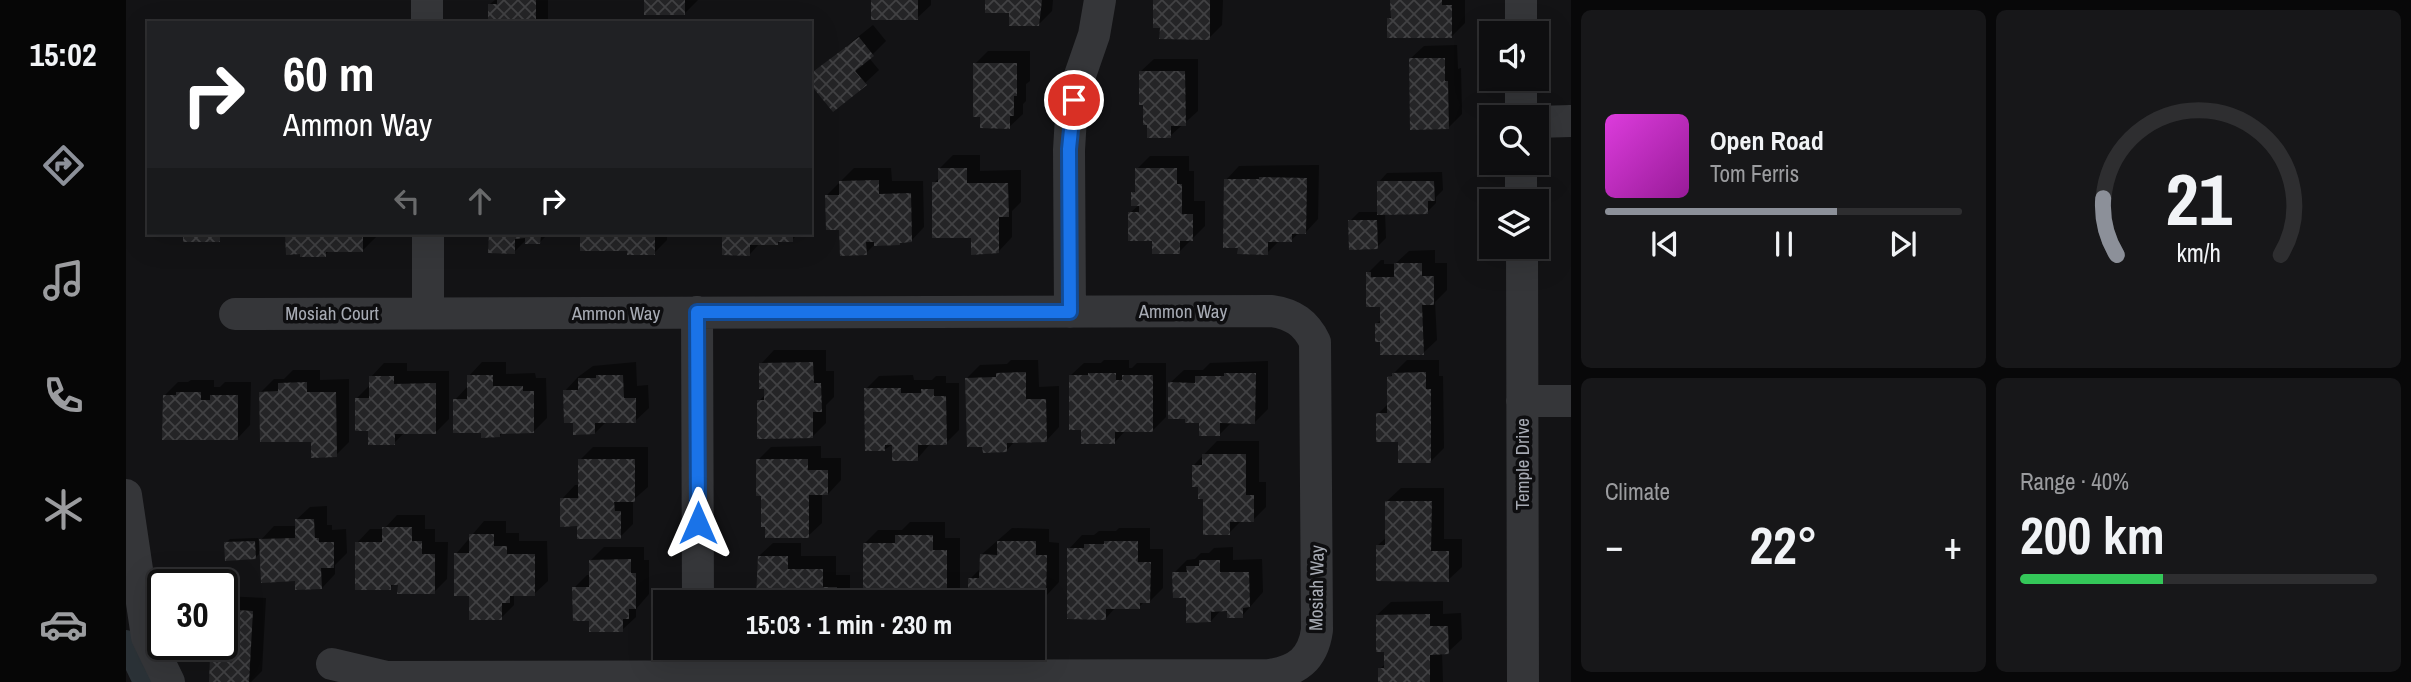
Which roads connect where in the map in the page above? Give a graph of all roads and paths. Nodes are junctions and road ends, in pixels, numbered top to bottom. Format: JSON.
{"nodes":[{"id":1,"x":427,"y":0,"type":"edge"},
{"id":2,"x":1100,"y":0,"type":"edge"},
{"id":3,"x":1521,"y":0,"type":"edge"},
{"id":4,"x":427,"y":21,"type":"edge"},
{"id":5,"x":1521,"y":21,"type":"edge"},
{"id":6,"x":1571,"y":121,"type":"edge"},
{"id":7,"x":1549,"y":122,"type":"edge"},
{"id":8,"x":428,"y":235,"type":"edge"},
{"id":9,"x":1522,"y":259,"type":"edge"},
{"id":10,"x":697,"y":312,"type":"junction"},
{"id":11,"x":1070,"y":312,"type":"junction"},
{"id":12,"x":428,"y":313,"type":"junction"},
{"id":13,"x":235,"y":314,"type":"dead end"},
{"id":14,"x":1304,"y":325,"type":"joint"},
{"id":15,"x":1522,"y":401,"type":"junction"},
{"id":16,"x":1571,"y":401,"type":"edge"},
{"id":17,"x":126,"y":495,"type":"edge"},
{"id":18,"x":698,"y":590,"type":"edge"},
{"id":19,"x":332,"y":664,"type":"dead end"},
{"id":20,"x":697,"y":673,"type":"edge"},
{"id":21,"x":169,"y":682,"type":"edge"},
{"id":22,"x":1523,"y":682,"type":"edge"}],
"edges":[{"from":1,"to":4,"type":"street"},
{"from":2,"to":11,"type":"street"},
{"from":3,"to":5,"type":"street"},
{"from":6,"to":7,"type":"street"},
{"from":8,"to":12,"type":"street"},
{"from":9,"to":15,"type":"street","name":"Temple Drive"},
{"from":10,"to":11,"type":"street","name":"Ammon Way"},
{"from":10,"to":12,"type":"street","name":"Ammon Way"},
{"from":10,"to":18,"type":"street"},
{"from":11,"to":14,"type":"street","name":"Ammon Way"},
{"from":12,"to":13,"type":"street","name":"Mosiah Court"},
{"from":14,"to":20,"type":"street","name":"Mosiah Way"},
{"from":15,"to":16,"type":"street"},
{"from":15,"to":22,"type":"street","name":"Temple Drive"},
{"from":17,"to":21,"type":"street"},
{"from":19,"to":20,"type":"street","name":"Mosiah Way"}]}
